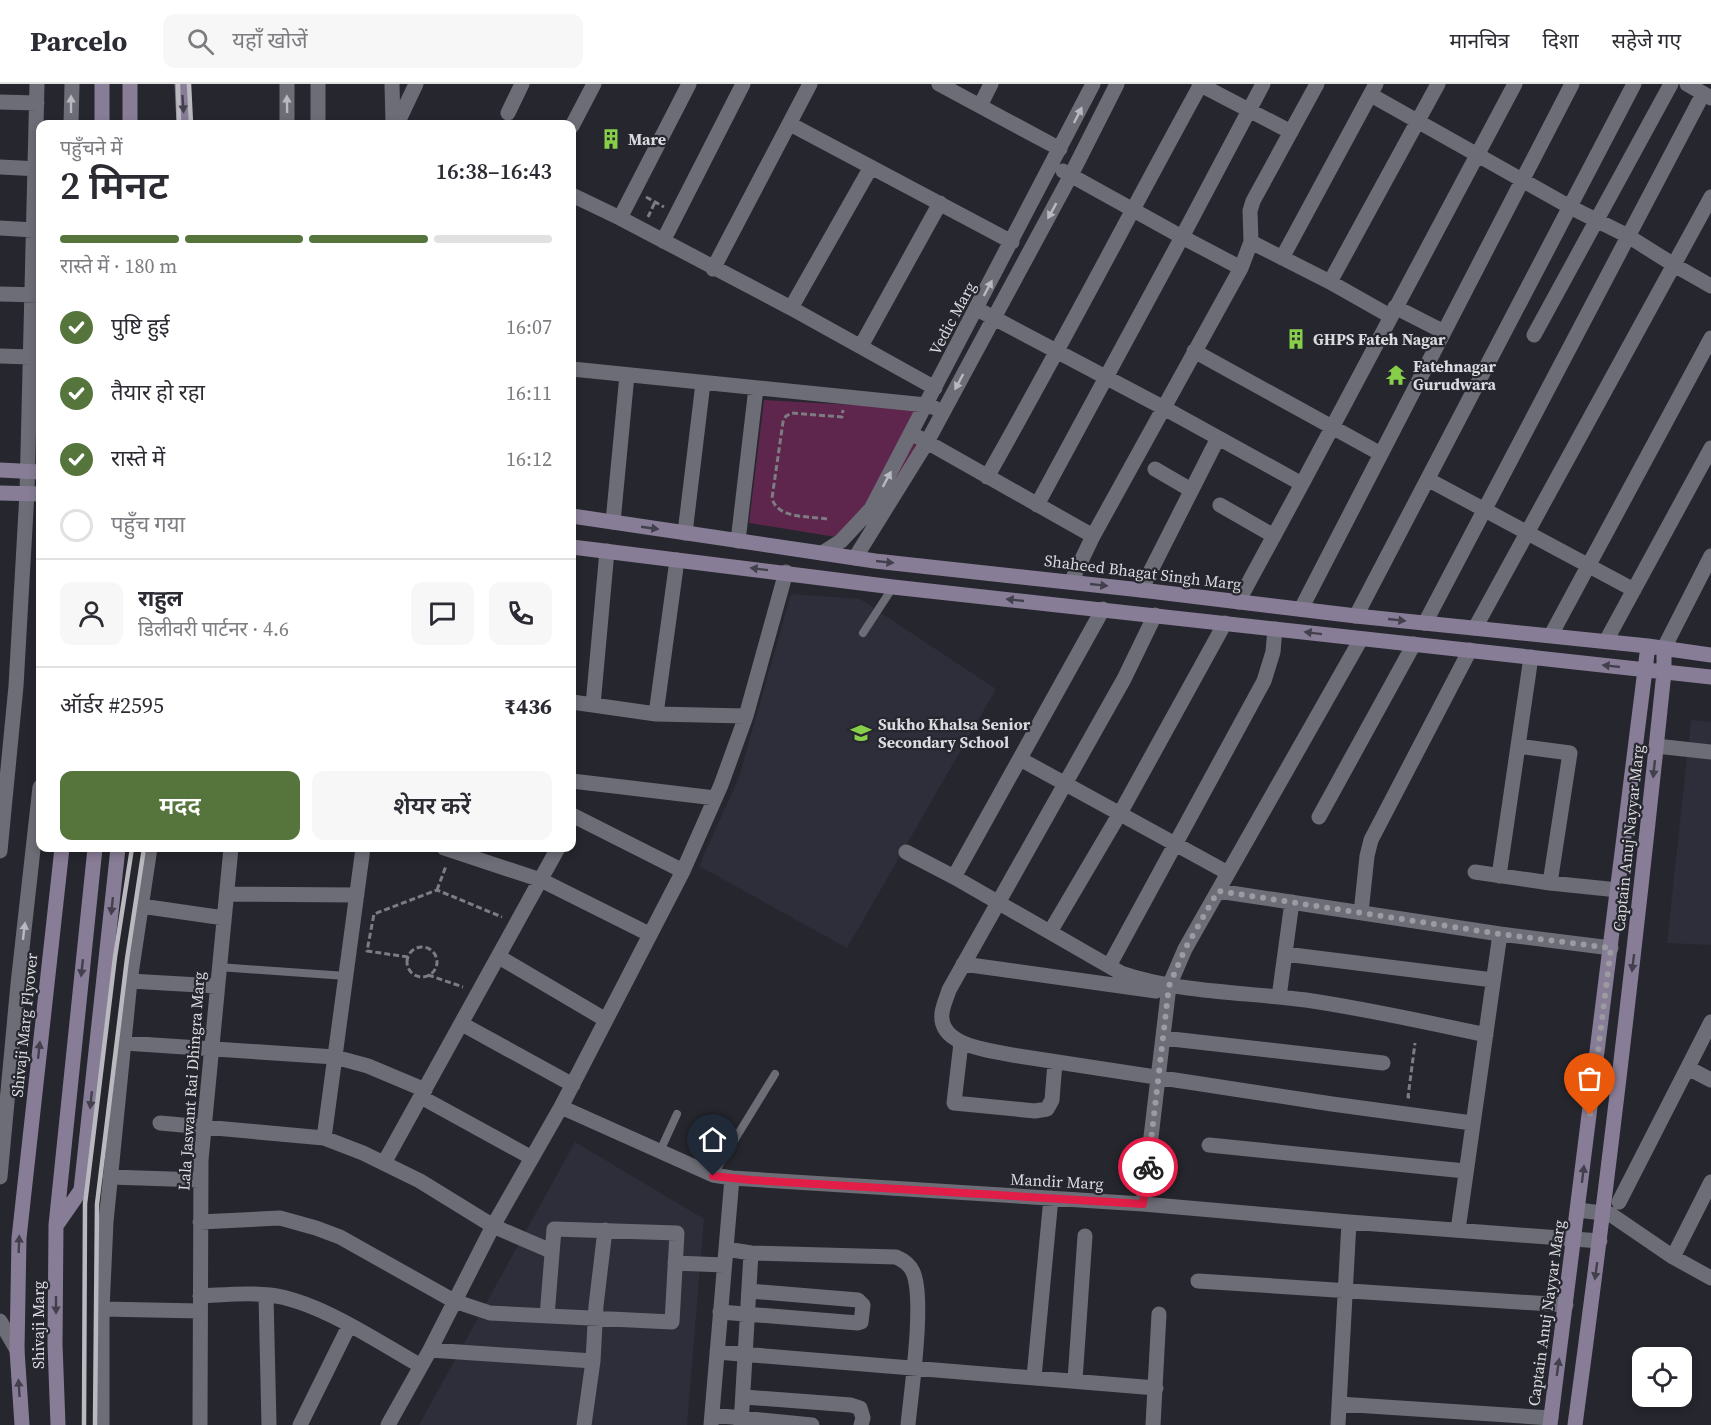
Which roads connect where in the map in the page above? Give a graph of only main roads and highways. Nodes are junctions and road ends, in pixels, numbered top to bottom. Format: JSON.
{"nodes":[{"id":1,"x":102,"y":84,"type":"edge"},
{"id":2,"x":130,"y":84,"type":"edge"},
{"id":3,"x":182,"y":84,"type":"edge"},
{"id":4,"x":102,"y":120,"type":"edge"},
{"id":5,"x":130,"y":120,"type":"edge"},
{"id":6,"x":184,"y":120,"type":"edge"},
{"id":7,"x":0,"y":470,"type":"edge"},
{"id":8,"x":34,"y":471,"type":"edge"},
{"id":9,"x":0,"y":493,"type":"edge"},
{"id":10,"x":34,"y":494,"type":"edge"},
{"id":11,"x":576,"y":517,"type":"edge"},
{"id":12,"x":576,"y":547,"type":"edge"},
{"id":13,"x":1648,"y":645,"type":"junction"},
{"id":14,"x":1664,"y":648,"type":"junction"},
{"id":15,"x":1711,"y":655,"type":"edge"},
{"id":16,"x":1644,"y":669,"type":"junction"},
{"id":17,"x":1664,"y":672,"type":"junction"},
{"id":18,"x":1711,"y":677,"type":"edge"},
{"id":19,"x":62,"y":852,"type":"edge"},
{"id":20,"x":95,"y":852,"type":"edge"},
{"id":21,"x":118,"y":852,"type":"edge"},
{"id":22,"x":56,"y":1225,"type":"junction"},
{"id":23,"x":17,"y":1350,"type":"joint"},
{"id":24,"x":1550,"y":1421,"type":"edge"},
{"id":25,"x":22,"y":1425,"type":"edge"},
{"id":26,"x":58,"y":1425,"type":"edge"},
{"id":27,"x":1575,"y":1425,"type":"edge"}],
"edges":[{"from":1,"to":4,"type":"main road"},
{"from":2,"to":5,"type":"main road"},
{"from":3,"to":6,"type":"main road","one_way":true},
{"from":7,"to":8,"type":"main road"},
{"from":9,"to":10,"type":"main road"},
{"from":11,"to":13,"type":"main road","name":"Shaheed Bhagat Singh Marg","one_way":true},
{"from":16,"to":12,"type":"main road","one_way":true},
{"from":13,"to":14,"type":"main road","name":"Shaheed Bhagat Singh Marg"},
{"from":13,"to":16,"type":"main road","name":"Captain Anuj Nayyar Marg"},
{"from":14,"to":15,"type":"main road","name":"Shaheed Bhagat Singh Marg"},
{"from":14,"to":17,"type":"main road","name":"Captain Anuj Nayyar Marg"},
{"from":16,"to":17,"type":"main road"},
{"from":24,"to":16,"type":"main road","name":"Captain Anuj Nayyar Marg","one_way":true},
{"from":17,"to":18,"type":"main road"},
{"from":17,"to":27,"type":"main road","name":"Captain Anuj Nayyar Marg","one_way":true},
{"from":23,"to":19,"type":"main road","name":"Shivaji Marg Flyover","one_way":true},
{"from":20,"to":22,"type":"main road","one_way":true},
{"from":21,"to":22,"type":"main road","one_way":true},
{"from":22,"to":26,"type":"main road","name":"Shivaji Marg","one_way":true},
{"from":25,"to":23,"type":"main road","name":"Shivaji Marg","one_way":true}]}
